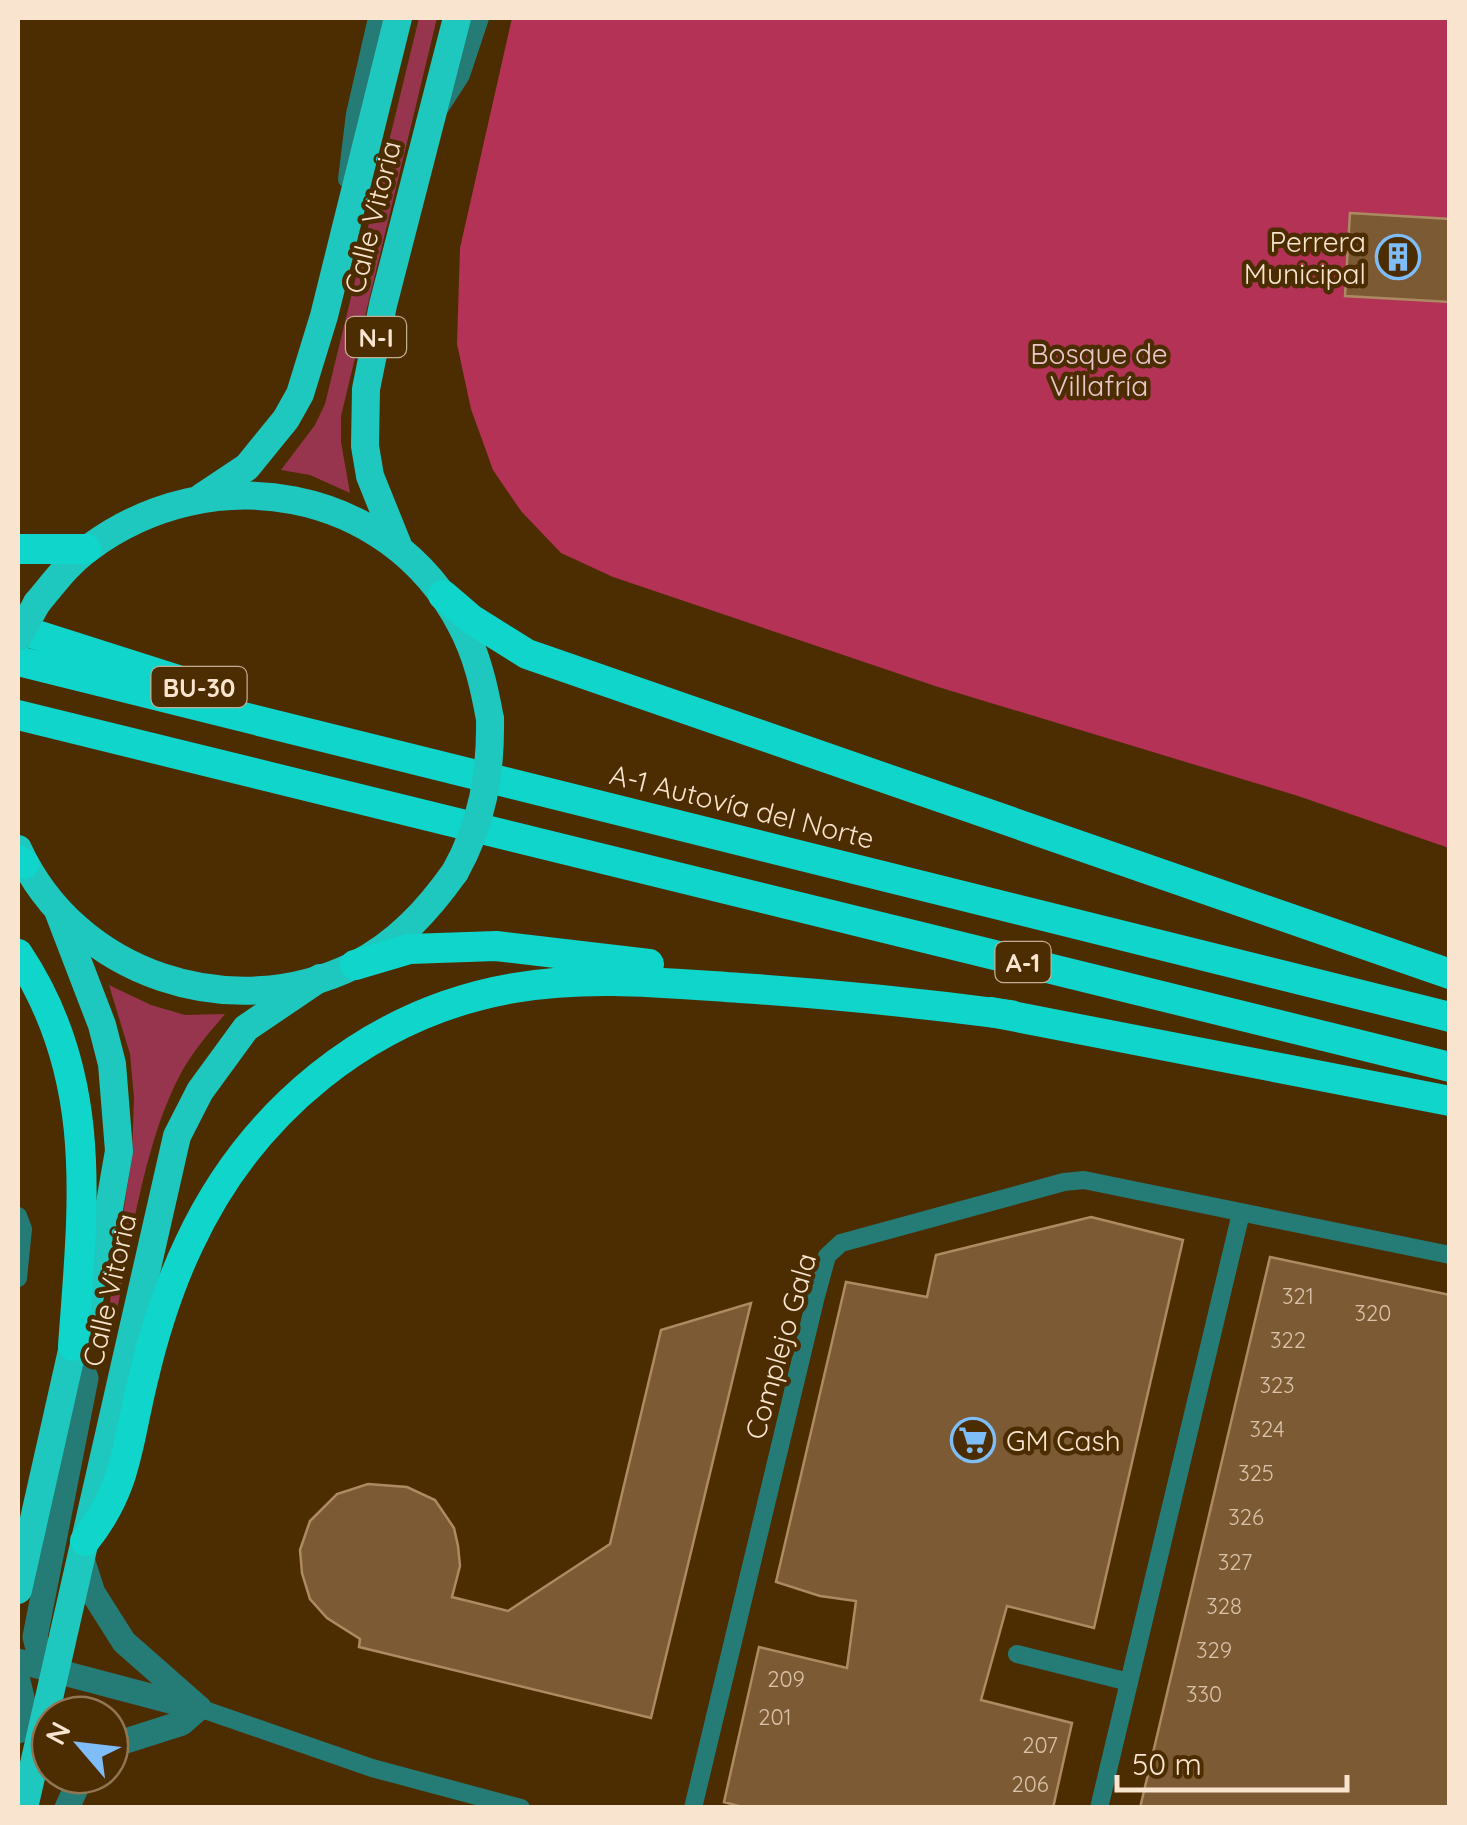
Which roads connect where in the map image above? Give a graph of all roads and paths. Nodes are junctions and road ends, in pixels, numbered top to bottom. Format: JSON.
{"nodes":[{"id":1,"x":377,"y":18,"type":"edge"},
{"id":2,"x":398,"y":18,"type":"edge"},
{"id":3,"x":457,"y":18,"type":"edge"},
{"id":4,"x":480,"y":18,"type":"edge"},
{"id":5,"x":430,"y":124,"type":"junction"},
{"id":6,"x":337,"y":255,"type":"junction"},
{"id":7,"x":202,"y":498,"type":"junction"},
{"id":8,"x":18,"y":549,"type":"edge"},
{"id":9,"x":86,"y":549,"type":"junction"},
{"id":10,"x":399,"y":550,"type":"junction"},
{"id":11,"x":443,"y":595,"type":"junction"},
{"id":12,"x":18,"y":628,"type":"edge"},
{"id":13,"x":18,"y":637,"type":"edge"},
{"id":14,"x":18,"y":661,"type":"edge"},
{"id":15,"x":18,"y":715,"type":"edge"},
{"id":16,"x":379,"y":749,"type":"junction"},
{"id":17,"x":20,"y":858,"type":"edge"},
{"id":18,"x":59,"y":913,"type":"junction"},
{"id":19,"x":18,"y":954,"type":"edge"},
{"id":20,"x":355,"y":964,"type":"junction"},
{"id":21,"x":1450,"y":974,"type":"edge"},
{"id":22,"x":320,"y":978,"type":"junction"},
{"id":23,"x":1011,"y":1015,"type":"junction"},
{"id":24,"x":1450,"y":1017,"type":"edge"},
{"id":25,"x":1450,"y":1067,"type":"edge"},
{"id":26,"x":1450,"y":1100,"type":"edge"},
{"id":27,"x":1241,"y":1212,"type":"junction"},
{"id":28,"x":18,"y":1216,"type":"edge"},
{"id":29,"x":1450,"y":1255,"type":"edge"},
{"id":30,"x":18,"y":1278,"type":"edge"},
{"id":31,"x":73,"y":1346,"type":"junction"},
{"id":32,"x":84,"y":1550,"type":"junction"},
{"id":33,"x":18,"y":1590,"type":"edge"},
{"id":34,"x":1017,"y":1654,"type":"dead end"},
{"id":35,"x":18,"y":1661,"type":"edge"},
{"id":36,"x":57,"y":1672,"type":"junction"},
{"id":37,"x":18,"y":1681,"type":"edge"},
{"id":38,"x":1128,"y":1682,"type":"junction"},
{"id":39,"x":199,"y":1708,"type":"junction"},
{"id":40,"x":18,"y":1731,"type":"edge"},
{"id":41,"x":130,"y":1740,"type":"edge"},
{"id":42,"x":24,"y":1808,"type":"edge"},
{"id":43,"x":521,"y":1808,"type":"edge"},
{"id":44,"x":693,"y":1808,"type":"edge"},
{"id":45,"x":1098,"y":1808,"type":"edge"}],
"edges":[{"from":1,"to":6,"type":"lane"},
{"from":2,"to":6,"type":"highway","name":"Calle Vitoria","number":"N-I"},
{"from":3,"to":5,"type":"highway","name":"Calle Vitoria","number":"N-I"},
{"from":4,"to":5,"type":"lane"},
{"from":5,"to":10,"type":"highway","name":"Calle Vitoria","number":"N-I"},
{"from":6,"to":7,"type":"highway","name":"Calle Vitoria","number":"N-I"},
{"from":7,"to":9,"type":"highway","number":"N-I"},
{"from":7,"to":10,"type":"highway","number":"N-I"},
{"from":8,"to":9,"type":"highway"},
{"from":9,"to":13,"type":"highway","number":"N-I","bridge":true},
{"from":10,"to":11,"type":"highway","number":"N-I"},
{"from":11,"to":20,"type":"highway","number":"N-I","bridge":true},
{"from":11,"to":21,"type":"highway"},
{"from":12,"to":16,"type":"highway","number":"BU-30"},
{"from":14,"to":16,"type":"highway","name":"A-1 Autovía del Norte","number":"A-1"},
{"from":15,"to":25,"type":"highway","number":"A-1"},
{"from":16,"to":24,"type":"highway","name":"A-1 Autovía del Norte","number":"A-1"},
{"from":17,"to":18,"type":"highway","number":"N-I"},
{"from":18,"to":22,"type":"highway","number":"N-I"},
{"from":18,"to":31,"type":"highway","name":"Calle Vitoria"},
{"from":19,"to":31,"type":"highway"},
{"from":20,"to":22,"type":"highway","number":"N-I"},
{"from":20,"to":23,"type":"highway"},
{"from":22,"to":32,"type":"highway","name":"Calle Vitoria"},
{"from":23,"to":26,"type":"highway"},
{"from":23,"to":32,"type":"highway"},
{"from":27,"to":29,"type":"lane","name":"Complejo Gala"},
{"from":27,"to":38,"type":"lane"},
{"from":27,"to":44,"type":"lane","name":"Complejo Gala"},
{"from":28,"to":30,"type":"lane"},
{"from":31,"to":33,"type":"highway","name":"Calle Vitoria"},
{"from":31,"to":36,"type":"street","name":"Calle Vitoria"},
{"from":32,"to":36,"type":"highway","name":"Calle Vitoria"},
{"from":32,"to":39,"type":"street"},
{"from":34,"to":38,"type":"lane"},
{"from":35,"to":36,"type":"street"},
{"from":36,"to":39,"type":"street"},
{"from":36,"to":42,"type":"highway","name":"Calle Vitoria"},
{"from":37,"to":40,"type":"street"},
{"from":38,"to":45,"type":"lane"},
{"from":39,"to":41,"type":"street"},
{"from":39,"to":43,"type":"lane"}]}
